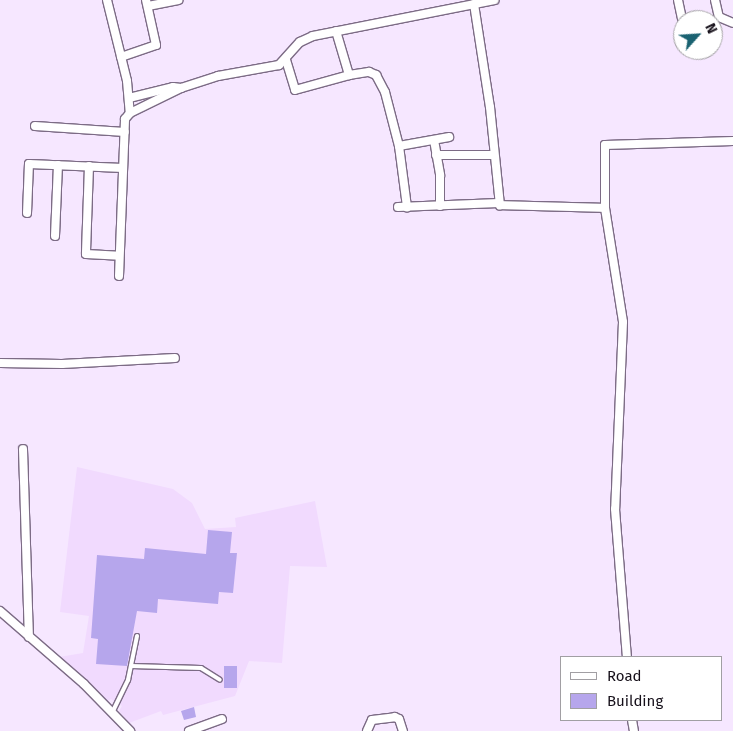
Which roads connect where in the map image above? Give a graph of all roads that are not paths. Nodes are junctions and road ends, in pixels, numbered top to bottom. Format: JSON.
{"nodes":[{"id":1,"x":107,"y":0,"type":"edge"},
{"id":2,"x":178,"y":0,"type":"edge"},
{"id":3,"x":494,"y":0,"type":"edge"},
{"id":4,"x":715,"y":0,"type":"edge"},
{"id":5,"x":147,"y":3,"type":"edge"},
{"id":6,"x":474,"y":4,"type":"junction"},
{"id":7,"x":733,"y":23,"type":"edge"},
{"id":8,"x":336,"y":31,"type":"junction"},
{"id":9,"x":121,"y":57,"type":"junction"},
{"id":10,"x":286,"y":60,"type":"junction"},
{"id":11,"x":349,"y":75,"type":"junction"},
{"id":12,"x":181,"y":88,"type":"junction"},
{"id":13,"x":129,"y":98,"type":"junction"},
{"id":14,"x":130,"y":113,"type":"junction"},
{"id":15,"x":35,"y":126,"type":"dead end"},
{"id":16,"x":124,"y":132,"type":"junction"},
{"id":17,"x":449,"y":137,"type":"dead end"},
{"id":18,"x":434,"y":140,"type":"junction"},
{"id":19,"x":733,"y":141,"type":"edge"},
{"id":20,"x":399,"y":146,"type":"junction"},
{"id":21,"x":494,"y":154,"type":"junction"},
{"id":22,"x":436,"y":155,"type":"junction"},
{"id":23,"x":58,"y":165,"type":"junction"},
{"id":24,"x":89,"y":166,"type":"junction"},
{"id":25,"x":123,"y":168,"type":"junction"},
{"id":26,"x":499,"y":203,"type":"junction"},
{"id":27,"x":440,"y":206,"type":"junction"},
{"id":28,"x":398,"y":207,"type":"dead end"},
{"id":29,"x":407,"y":207,"type":"junction"},
{"id":30,"x":605,"y":208,"type":"junction"},
{"id":31,"x":27,"y":213,"type":"dead end"},
{"id":32,"x":55,"y":236,"type":"dead end"},
{"id":33,"x":120,"y":256,"type":"junction"},
{"id":34,"x":119,"y":276,"type":"dead end"},
{"id":35,"x":175,"y":358,"type":"dead end"},
{"id":36,"x":0,"y":362,"type":"edge"},
{"id":37,"x":23,"y":449,"type":"dead end"},
{"id":38,"x":0,"y":611,"type":"edge"},
{"id":39,"x":137,"y":636,"type":"dead end"},
{"id":40,"x":29,"y":637,"type":"junction"},
{"id":41,"x":627,"y":656,"type":"edge"},
{"id":42,"x":131,"y":666,"type":"junction"},
{"id":43,"x":220,"y":680,"type":"dead end"},
{"id":44,"x":112,"y":713,"type":"junction"},
{"id":45,"x":222,"y":719,"type":"dead end"},
{"id":46,"x":128,"y":731,"type":"edge"},
{"id":47,"x":189,"y":731,"type":"edge"},
{"id":48,"x":367,"y":731,"type":"edge"},
{"id":49,"x":403,"y":731,"type":"edge"}],
"edges":[{"from":1,"to":9,"type":"street"},
{"from":2,"to":5,"type":"street"},
{"from":3,"to":6,"type":"street"},
{"from":4,"to":7,"type":"street"},
{"from":5,"to":9,"type":"street"},
{"from":6,"to":8,"type":"street"},
{"from":6,"to":21,"type":"street"},
{"from":8,"to":10,"type":"street"},
{"from":8,"to":11,"type":"street"},
{"from":9,"to":13,"type":"street"},
{"from":10,"to":11,"type":"street"},
{"from":10,"to":12,"type":"street"},
{"from":11,"to":20,"type":"street"},
{"from":12,"to":13,"type":"street"},
{"from":12,"to":14,"type":"street"},
{"from":13,"to":14,"type":"street"},
{"from":14,"to":16,"type":"street"},
{"from":15,"to":16,"type":"street"},
{"from":16,"to":25,"type":"street"},
{"from":17,"to":18,"type":"street"},
{"from":18,"to":20,"type":"street"},
{"from":18,"to":22,"type":"street"},
{"from":19,"to":30,"type":"street"},
{"from":20,"to":29,"type":"street"},
{"from":21,"to":22,"type":"street"},
{"from":21,"to":26,"type":"street"},
{"from":22,"to":27,"type":"street"},
{"from":23,"to":24,"type":"street"},
{"from":23,"to":31,"type":"street"},
{"from":23,"to":32,"type":"street"},
{"from":24,"to":25,"type":"street"},
{"from":24,"to":33,"type":"street"},
{"from":25,"to":33,"type":"street"},
{"from":26,"to":27,"type":"street"},
{"from":26,"to":30,"type":"street"},
{"from":27,"to":29,"type":"street"},
{"from":28,"to":29,"type":"street"},
{"from":30,"to":41,"type":"street"},
{"from":33,"to":34,"type":"street"},
{"from":35,"to":36,"type":"street"},
{"from":37,"to":40,"type":"street"},
{"from":38,"to":40,"type":"street"},
{"from":39,"to":42,"type":"lane"},
{"from":40,"to":44,"type":"street"},
{"from":42,"to":43,"type":"lane"},
{"from":42,"to":44,"type":"lane"},
{"from":44,"to":46,"type":"street"},
{"from":45,"to":47,"type":"street"},
{"from":48,"to":49,"type":"street"}]}
